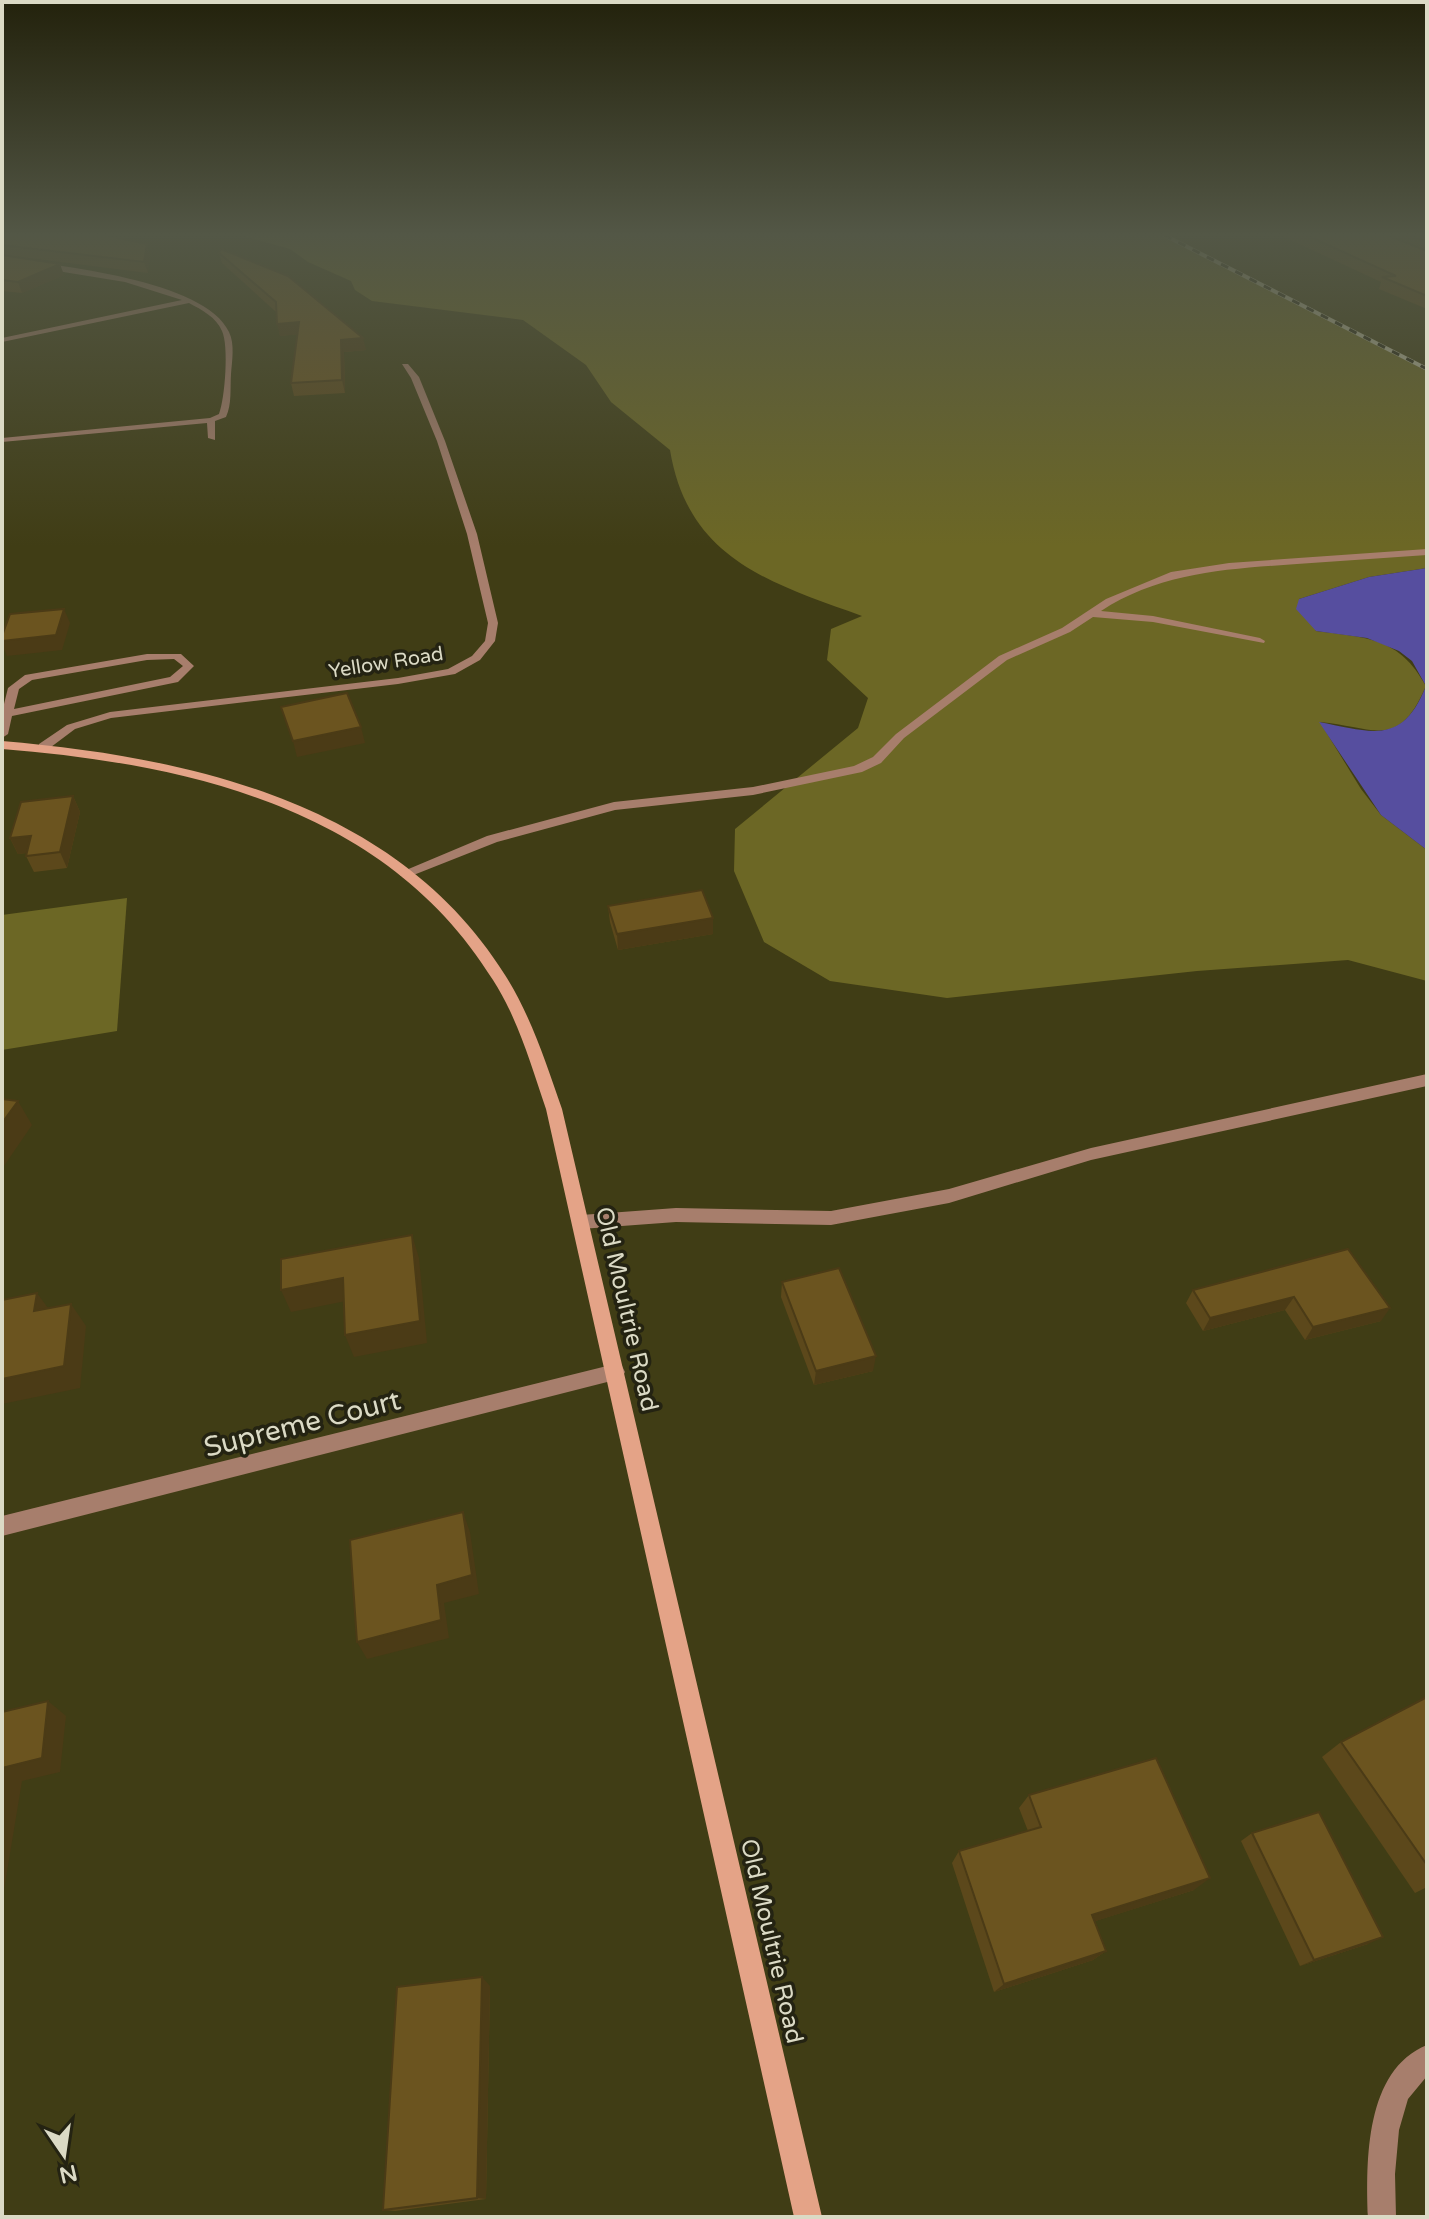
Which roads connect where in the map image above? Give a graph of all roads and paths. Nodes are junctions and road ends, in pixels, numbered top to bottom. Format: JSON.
{"nodes":[{"id":1,"x":226,"y":339,"type":"edge"},
{"id":2,"x":405,"y":366,"type":"dead end"},
{"id":3,"x":211,"y":420,"type":"junction"},
{"id":4,"x":212,"y":438,"type":"dead end"},
{"id":5,"x":2,"y":440,"type":"edge"},
{"id":6,"x":1427,"y":552,"type":"edge"},
{"id":7,"x":1095,"y":614,"type":"junction"},
{"id":8,"x":1260,"y":641,"type":"dead end"},
{"id":9,"x":9,"y":713,"type":"junction"},
{"id":10,"x":2,"y":734,"type":"edge"},
{"id":11,"x":2,"y":745,"type":"edge"},
{"id":12,"x":43,"y":747,"type":"junction"},
{"id":13,"x":406,"y":873,"type":"junction"},
{"id":14,"x":1427,"y":1080,"type":"edge"},
{"id":15,"x":581,"y":1222,"type":"junction"},
{"id":16,"x":615,"y":1372,"type":"junction"},
{"id":17,"x":2,"y":1526,"type":"edge"},
{"id":18,"x":1427,"y":2058,"type":"edge"},
{"id":19,"x":808,"y":2217,"type":"edge"},
{"id":20,"x":1382,"y":2217,"type":"edge"}],
"edges":[{"from":1,"to":3,"type":"street"},
{"from":2,"to":12,"type":"street","name":"Yellow Road"},
{"from":3,"to":4,"type":"street"},
{"from":3,"to":5,"type":"street"},
{"from":6,"to":7,"type":"street"},
{"from":7,"to":8,"type":"street"},
{"from":7,"to":13,"type":"street"},
{"from":9,"to":9,"type":"street"},
{"from":9,"to":10,"type":"street"},
{"from":11,"to":12,"type":"main road","name":"Old Moultrie Road"},
{"from":12,"to":13,"type":"main road","name":"Old Moultrie Road"},
{"from":13,"to":15,"type":"main road","name":"Old Moultrie Road"},
{"from":14,"to":15,"type":"street"},
{"from":15,"to":16,"type":"main road","name":"Old Moultrie Road"},
{"from":16,"to":17,"type":"street","name":"Supreme Court"},
{"from":16,"to":19,"type":"main road","name":"Old Moultrie Road"},
{"from":18,"to":20,"type":"street"}]}
